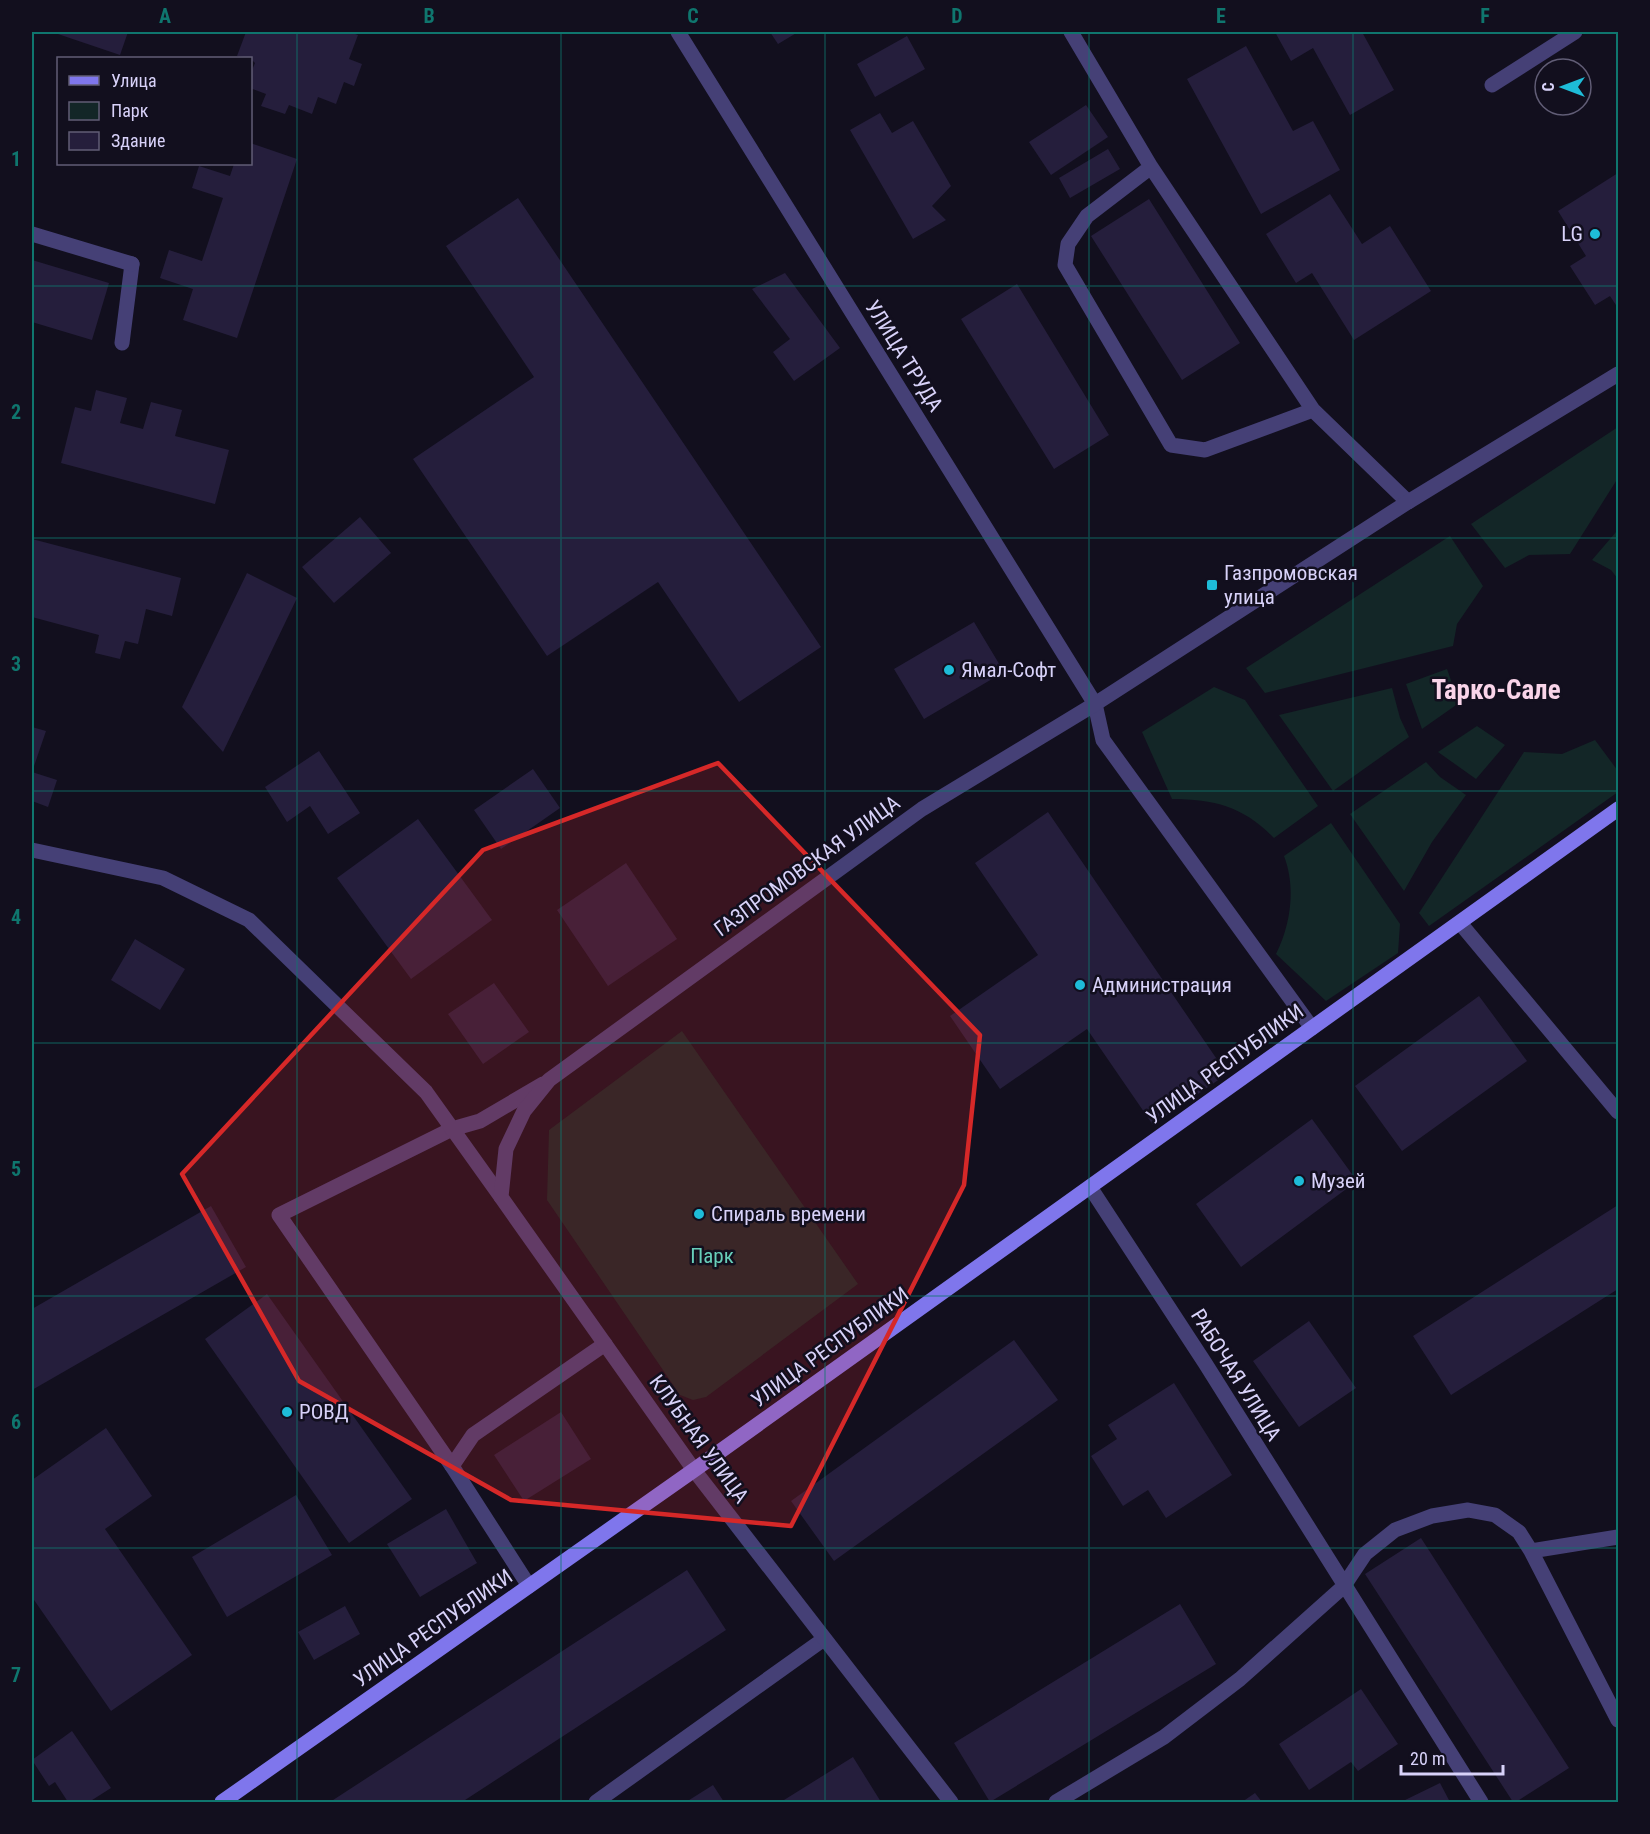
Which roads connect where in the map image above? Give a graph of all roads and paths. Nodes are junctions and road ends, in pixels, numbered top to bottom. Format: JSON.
{"nodes":[{"id":1,"x":678,"y":32,"type":"edge"},
{"id":2,"x":1071,"y":32,"type":"edge"},
{"id":3,"x":1575,"y":32,"type":"edge"},
{"id":4,"x":1492,"y":85,"type":"dead end"},
{"id":5,"x":1151,"y":168,"type":"junction"},
{"id":6,"x":32,"y":234,"type":"edge"},
{"id":7,"x":122,"y":343,"type":"dead end"},
{"id":8,"x":1618,"y":374,"type":"edge"},
{"id":9,"x":1313,"y":410,"type":"junction"},
{"id":10,"x":1408,"y":502,"type":"junction"},
{"id":11,"x":1095,"y":704,"type":"junction"},
{"id":12,"x":1618,"y":809,"type":"edge"},
{"id":13,"x":32,"y":850,"type":"edge"},
{"id":14,"x":1460,"y":922,"type":"junction"},
{"id":15,"x":1312,"y":1028,"type":"junction"},
{"id":16,"x":549,"y":1080,"type":"junction"},
{"id":17,"x":1618,"y":1112,"type":"edge"},
{"id":18,"x":452,"y":1129,"type":"junction"},
{"id":19,"x":1090,"y":1187,"type":"junction"},
{"id":20,"x":501,"y":1197,"type":"junction"},
{"id":21,"x":605,"y":1344,"type":"junction"},
{"id":22,"x":452,"y":1466,"type":"junction"},
{"id":23,"x":694,"y":1470,"type":"junction"},
{"id":24,"x":1618,"y":1537,"type":"edge"},
{"id":25,"x":1531,"y":1551,"type":"junction"},
{"id":26,"x":529,"y":1586,"type":"junction"},
{"id":27,"x":1343,"y":1587,"type":"junction"},
{"id":28,"x":824,"y":1639,"type":"junction"},
{"id":29,"x":1618,"y":1720,"type":"edge"},
{"id":30,"x":222,"y":1803,"type":"edge"},
{"id":31,"x":596,"y":1803,"type":"edge"},
{"id":32,"x":951,"y":1803,"type":"edge"},
{"id":33,"x":1056,"y":1803,"type":"edge"},
{"id":34,"x":1481,"y":1803,"type":"edge"}],
"edges":[{"from":1,"to":11,"type":"street","name":"УЛИЦА ТРУДА"},
{"from":2,"to":5,"type":"street"},
{"from":3,"to":4,"type":"street"},
{"from":5,"to":9,"type":"street"},
{"from":5,"to":9,"type":"street"},
{"from":6,"to":7,"type":"street"},
{"from":8,"to":10,"type":"street","name":"ГАЗПРОМОВСКАЯ УЛИЦА"},
{"from":9,"to":10,"type":"street"},
{"from":10,"to":11,"type":"street","name":"ГАЗПРОМОВСКАЯ УЛИЦА"},
{"from":11,"to":15,"type":"street","name":"УЛИЦА ТРУДА"},
{"from":11,"to":16,"type":"street","name":"ГАЗПРОМОВСКАЯ УЛИЦА"},
{"from":12,"to":14,"type":"main road","name":"УЛИЦА РЕСПУБЛИКИ"},
{"from":13,"to":18,"type":"street","name":"КЛУБНАЯ УЛИЦА"},
{"from":14,"to":15,"type":"main road","name":"УЛИЦА РЕСПУБЛИКИ"},
{"from":14,"to":17,"type":"street"},
{"from":15,"to":19,"type":"main road","name":"УЛИЦА РЕСПУБЛИКИ"},
{"from":16,"to":18,"type":"street","name":"ГАЗПРОМОВСКАЯ УЛИЦА"},
{"from":16,"to":20,"type":"street"},
{"from":18,"to":20,"type":"street","name":"КЛУБНАЯ УЛИЦА"},
{"from":18,"to":22,"type":"street","name":"ГАЗПРОМОВСКАЯ УЛИЦА"},
{"from":19,"to":23,"type":"main road","name":"УЛИЦА РЕСПУБЛИКИ"},
{"from":19,"to":27,"type":"street","name":"РАБОЧАЯ УЛИЦА"},
{"from":20,"to":21,"type":"street","name":"КЛУБНАЯ УЛИЦА"},
{"from":21,"to":22,"type":"street"},
{"from":21,"to":23,"type":"street","name":"КЛУБНАЯ УЛИЦА"},
{"from":22,"to":26,"type":"street"},
{"from":23,"to":26,"type":"main road","name":"УЛИЦА РЕСПУБЛИКИ"},
{"from":23,"to":28,"type":"street","name":"КЛУБНАЯ УЛИЦА"},
{"from":24,"to":25,"type":"street"},
{"from":25,"to":27,"type":"street"},
{"from":25,"to":29,"type":"street"},
{"from":26,"to":30,"type":"main road","name":"УЛИЦА РЕСПУБЛИКИ"},
{"from":27,"to":33,"type":"street"},
{"from":27,"to":34,"type":"street","name":"РАБОЧАЯ УЛИЦА"},
{"from":28,"to":31,"type":"street"},
{"from":28,"to":32,"type":"street","name":"КЛУБНАЯ УЛИЦА"}]}
